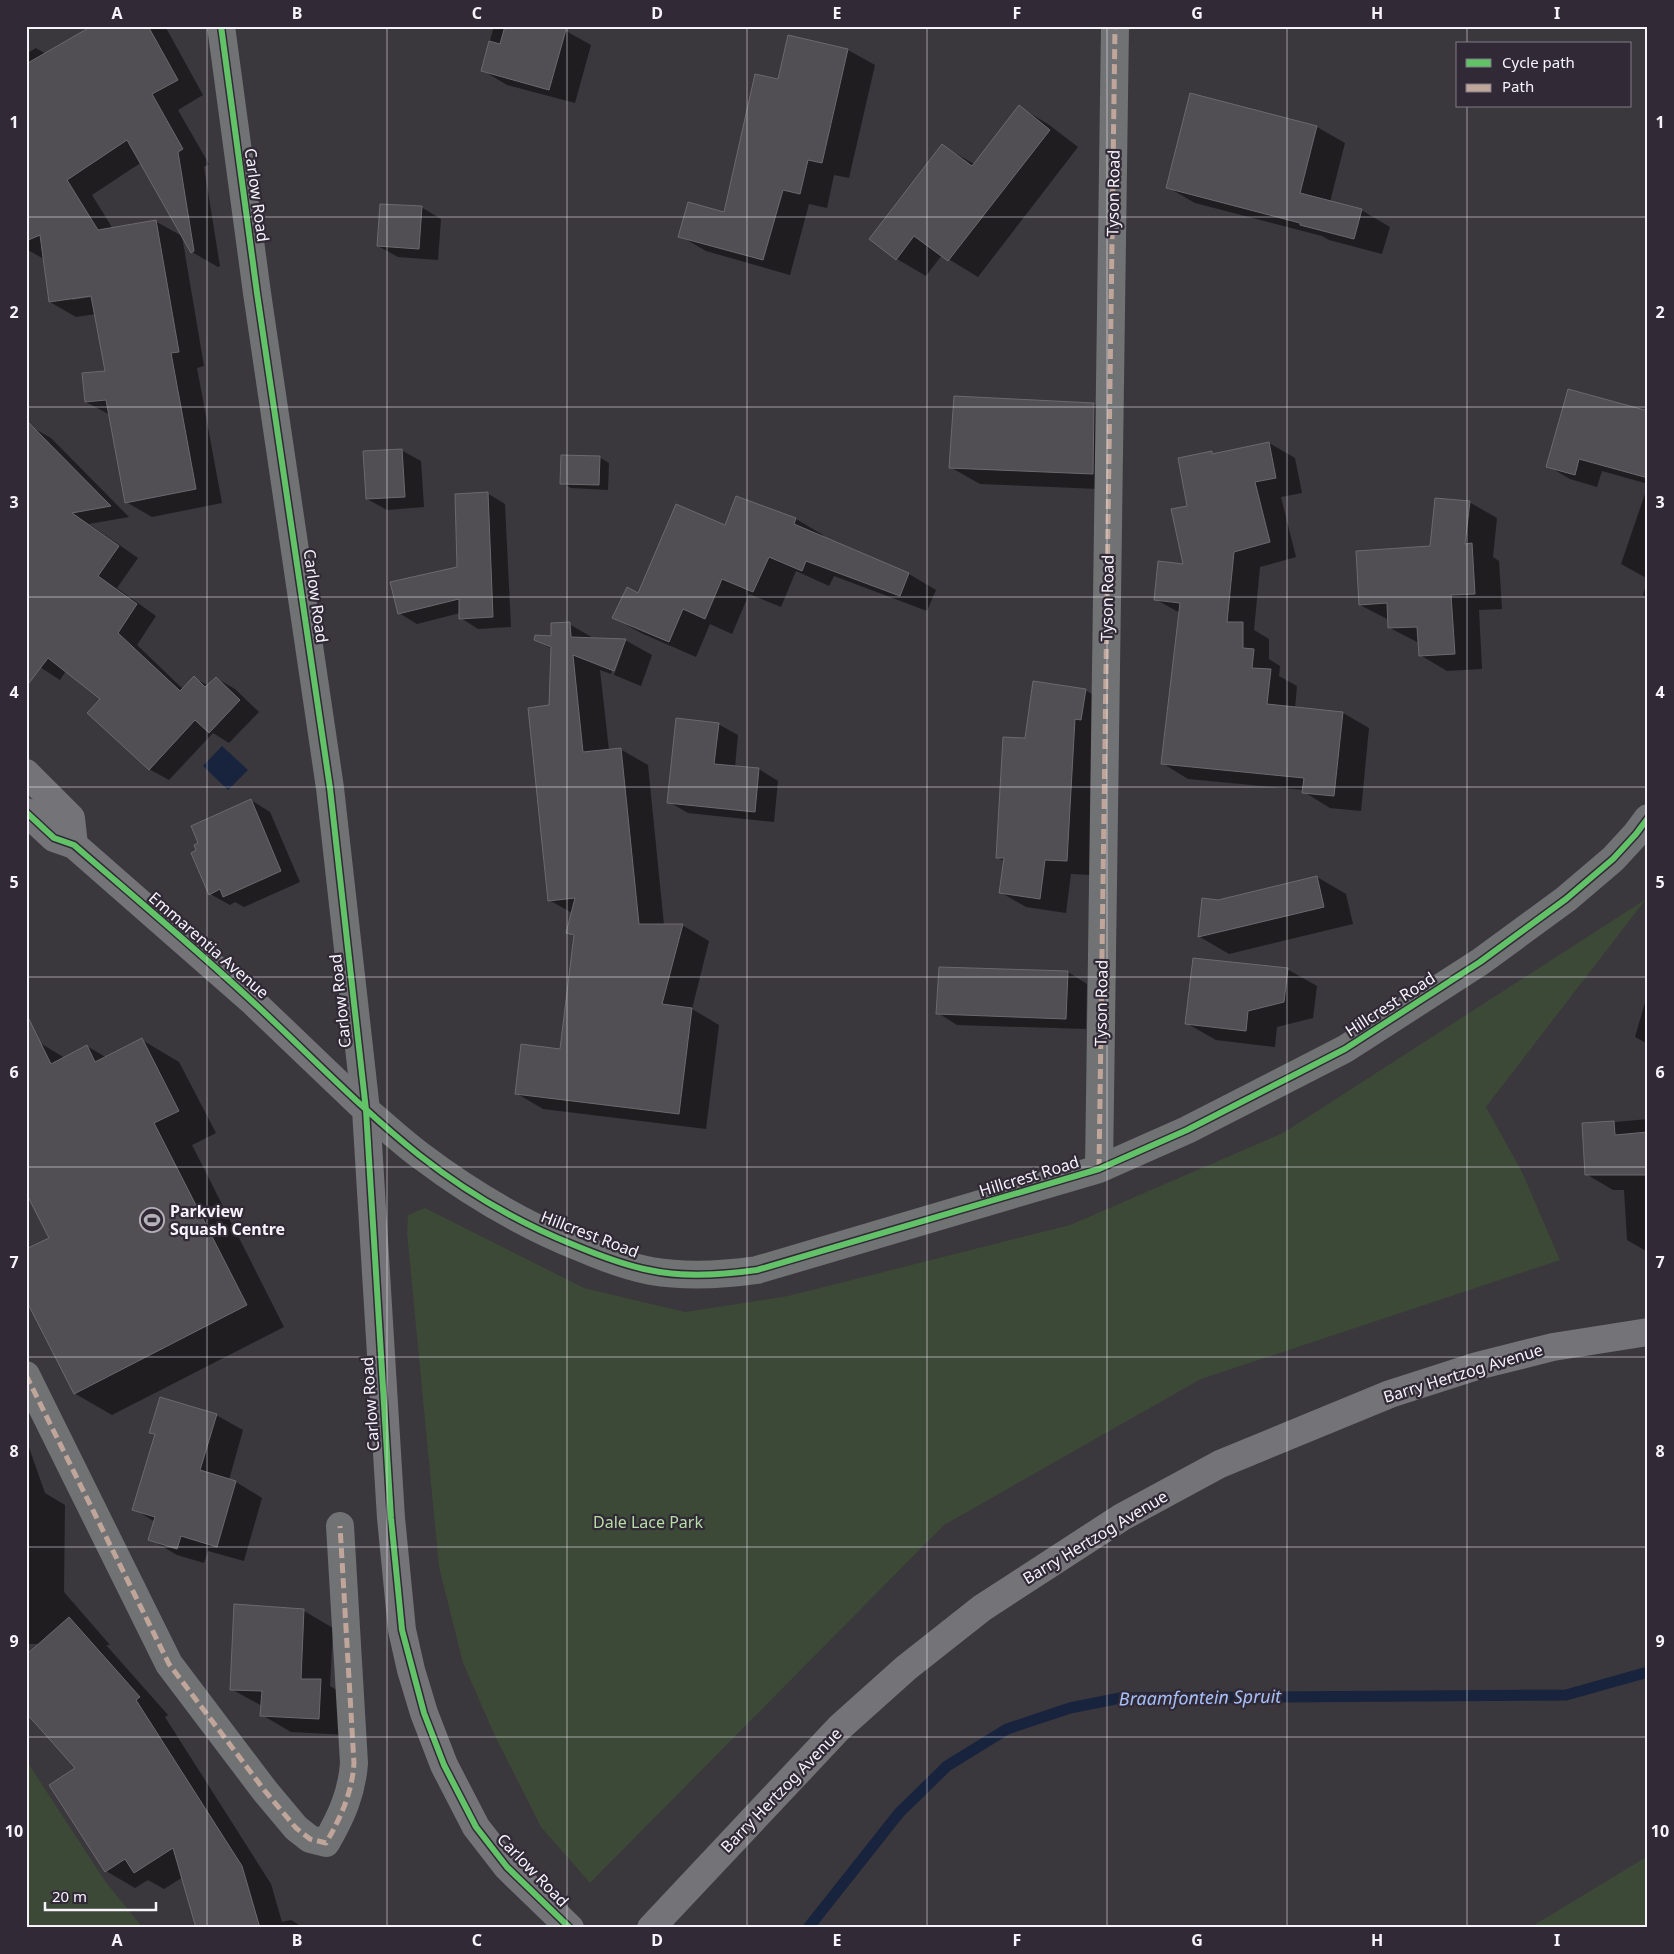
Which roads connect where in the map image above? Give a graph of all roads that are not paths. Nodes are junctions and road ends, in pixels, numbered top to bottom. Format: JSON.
{"nodes":[{"id":1,"x":221,"y":26,"type":"edge"},
{"id":2,"x":1115,"y":26,"type":"edge"},
{"id":3,"x":26,"y":773,"type":"edge"},
{"id":4,"x":26,"y":812,"type":"edge"},
{"id":5,"x":1648,"y":818,"type":"edge"},
{"id":6,"x":74,"y":845,"type":"junction"},
{"id":7,"x":366,"y":1110,"type":"junction"},
{"id":8,"x":1099,"y":1169,"type":"junction"},
{"id":9,"x":1648,"y":1332,"type":"edge"},
{"id":10,"x":26,"y":1375,"type":"edge"},
{"id":11,"x":340,"y":1526,"type":"dead end"},
{"id":12,"x":570,"y":1928,"type":"edge"},
{"id":13,"x":651,"y":1928,"type":"edge"}],
"edges":[{"from":1,"to":7,"type":"street","name":"Carlow Road"},
{"from":2,"to":8,"type":"street","name":"Tyson Road"},
{"from":3,"to":6,"type":"street"},
{"from":4,"to":6,"type":"street","name":"Emmarentia Avenue"},
{"from":5,"to":8,"type":"street","name":"Hillcrest Road"},
{"from":6,"to":7,"type":"street","name":"Emmarentia Avenue"},
{"from":7,"to":8,"type":"street","name":"Hillcrest Road"},
{"from":7,"to":12,"type":"street","name":"Carlow Road"},
{"from":9,"to":13,"type":"street","name":"Barry Hertzog Avenue"},
{"from":10,"to":11,"type":"street"}]}
